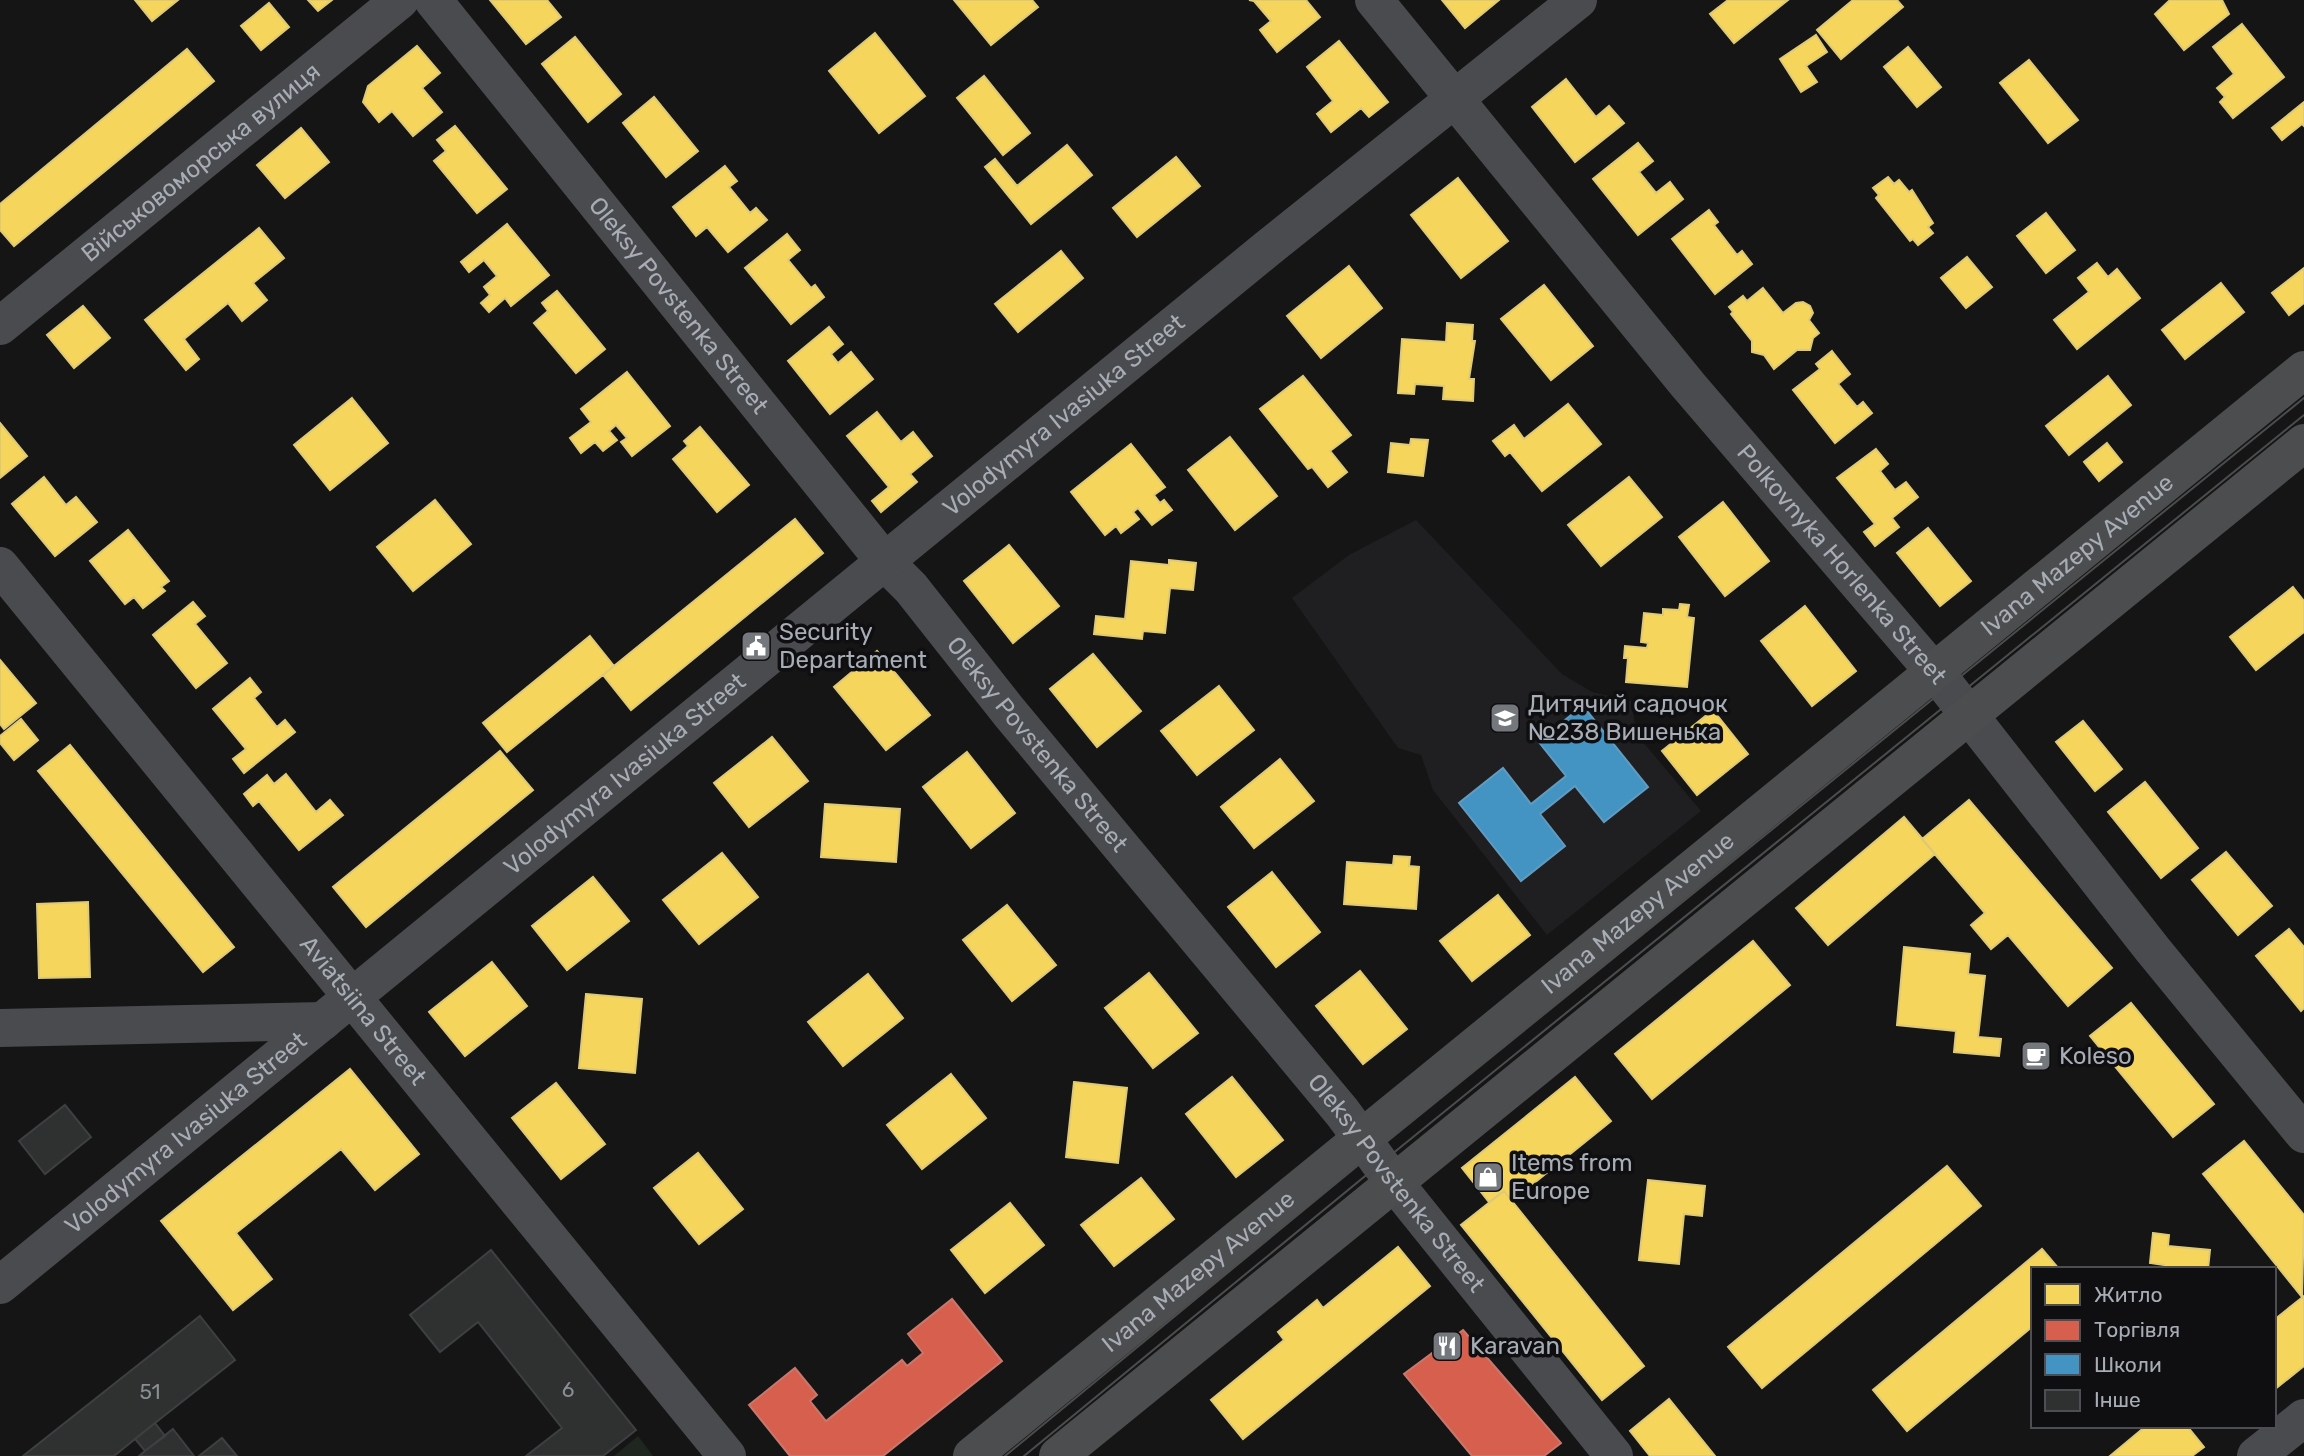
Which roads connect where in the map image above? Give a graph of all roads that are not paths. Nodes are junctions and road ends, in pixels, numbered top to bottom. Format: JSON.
{"nodes":[{"id":1,"x":400,"y":0,"type":"edge"},
{"id":2,"x":433,"y":0,"type":"edge"},
{"id":3,"x":1374,"y":0,"type":"edge"},
{"id":4,"x":1578,"y":0,"type":"edge"},
{"id":5,"x":1453,"y":98,"type":"junction"},
{"id":6,"x":0,"y":326,"type":"edge"},
{"id":7,"x":2304,"y":370,"type":"edge"},
{"id":8,"x":2304,"y":443,"type":"edge"},
{"id":9,"x":885,"y":562,"type":"junction"},
{"id":10,"x":0,"y":566,"type":"edge"},
{"id":11,"x":1934,"y":671,"type":"junction"},
{"id":12,"x":1969,"y":715,"type":"junction"},
{"id":13,"x":338,"y":1010,"type":"junction"},
{"id":14,"x":0,"y":1028,"type":"edge"},
{"id":15,"x":2304,"y":1134,"type":"edge"},
{"id":16,"x":1360,"y":1137,"type":"junction"},
{"id":17,"x":1393,"y":1181,"type":"junction"},
{"id":18,"x":0,"y":1285,"type":"edge"},
{"id":19,"x":2304,"y":1418,"type":"edge"},
{"id":20,"x":727,"y":1456,"type":"edge"},
{"id":21,"x":972,"y":1456,"type":"edge"},
{"id":22,"x":1058,"y":1456,"type":"edge"},
{"id":23,"x":1614,"y":1456,"type":"edge"},
{"id":24,"x":2256,"y":1456,"type":"edge"}],
"edges":[{"from":1,"to":6,"type":"street","name":"Військовоморська вулиця"},
{"from":2,"to":9,"type":"street","name":"Oleksy Povstenka Street"},
{"from":3,"to":5,"type":"street","name":"Polkovnyka Horlenka Street"},
{"from":4,"to":5,"type":"street","name":"Volodymyra Ivasiuka Street"},
{"from":5,"to":9,"type":"street","name":"Volodymyra Ivasiuka Street"},
{"from":5,"to":11,"type":"street","name":"Polkovnyka Horlenka Street"},
{"from":7,"to":11,"type":"highway","name":"Ivana Mazepy Avenue"},
{"from":8,"to":12,"type":"highway"},
{"from":9,"to":13,"type":"street","name":"Volodymyra Ivasiuka Street"},
{"from":9,"to":16,"type":"street","name":"Oleksy Povstenka Street"},
{"from":10,"to":13,"type":"street","name":"Aviatsiina Street"},
{"from":11,"to":12,"type":"street","name":"Polkovnyka Horlenka Street"},
{"from":11,"to":16,"type":"highway","name":"Ivana Mazepy Avenue"},
{"from":12,"to":15,"type":"street","name":"Polkovnyka Horlenka Street"},
{"from":12,"to":17,"type":"highway"},
{"from":13,"to":14,"type":"street"},
{"from":13,"to":18,"type":"street","name":"Volodymyra Ivasiuka Street"},
{"from":13,"to":20,"type":"street","name":"Aviatsiina Street"},
{"from":16,"to":17,"type":"street","name":"Oleksy Povstenka Street"},
{"from":16,"to":21,"type":"highway","name":"Ivana Mazepy Avenue"},
{"from":17,"to":22,"type":"highway"},
{"from":17,"to":23,"type":"street","name":"Oleksy Povstenka Street"},
{"from":19,"to":24,"type":"street"}]}
